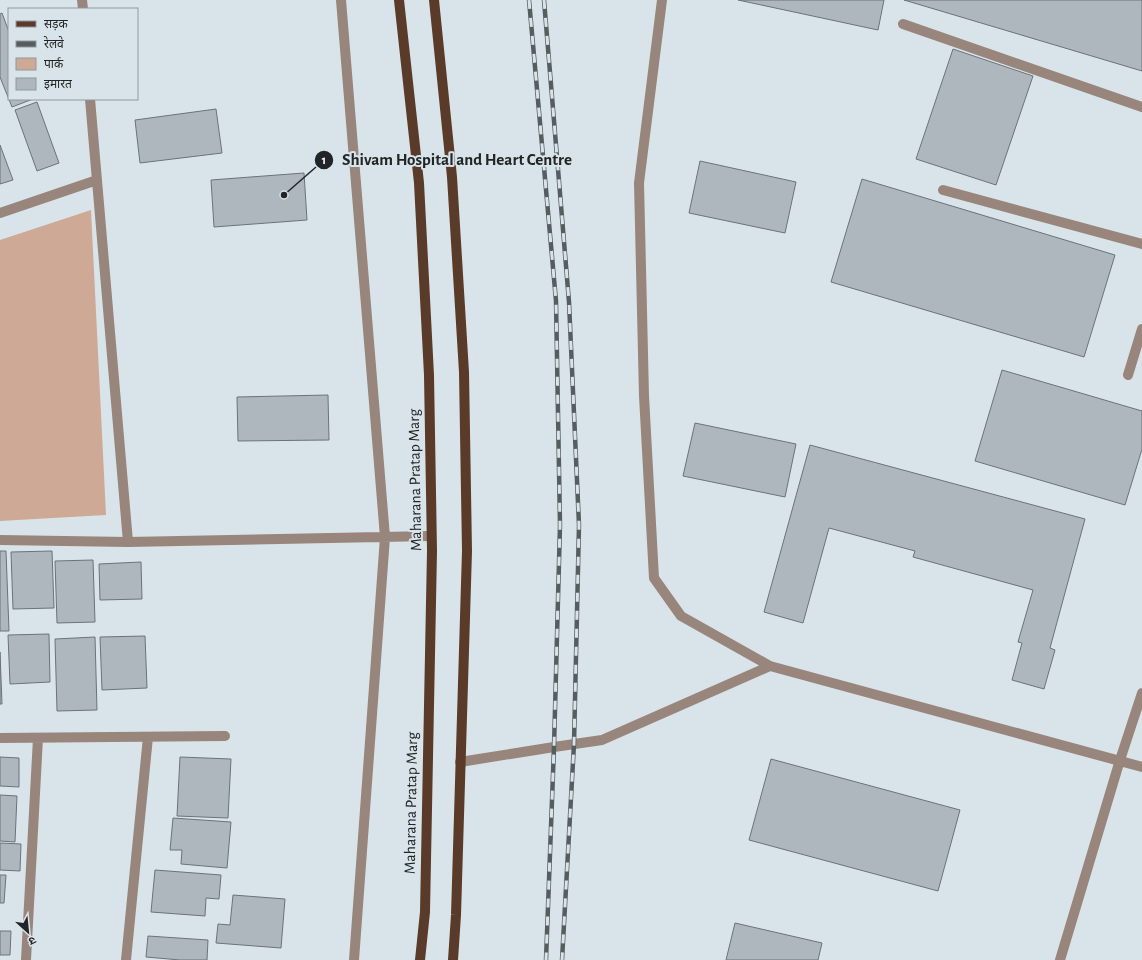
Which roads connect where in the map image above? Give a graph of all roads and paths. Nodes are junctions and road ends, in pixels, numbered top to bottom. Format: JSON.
{"nodes":[{"id":1,"x":342,"y":0,"type":"edge"},
{"id":2,"x":399,"y":0,"type":"edge"},
{"id":3,"x":434,"y":0,"type":"edge"},
{"id":4,"x":662,"y":0,"type":"edge"},
{"id":5,"x":903,"y":24,"type":"dead end"},
{"id":6,"x":90,"y":100,"type":"edge"},
{"id":7,"x":1142,"y":108,"type":"edge"},
{"id":8,"x":97,"y":180,"type":"junction"},
{"id":9,"x":943,"y":190,"type":"dead end"},
{"id":10,"x":0,"y":213,"type":"edge"},
{"id":11,"x":1142,"y":244,"type":"edge"},
{"id":12,"x":1142,"y":329,"type":"edge"},
{"id":13,"x":1128,"y":375,"type":"dead end"},
{"id":14,"x":431,"y":536,"type":"junction"},
{"id":15,"x":385,"y":537,"type":"junction"},
{"id":16,"x":0,"y":540,"type":"edge"},
{"id":17,"x":128,"y":542,"type":"junction"},
{"id":18,"x":770,"y":666,"type":"junction"},
{"id":19,"x":1142,"y":693,"type":"edge"},
{"id":20,"x":225,"y":736,"type":"dead end"},
{"id":21,"x":148,"y":737,"type":"junction"},
{"id":22,"x":0,"y":738,"type":"edge"},
{"id":23,"x":38,"y":738,"type":"junction"},
{"id":24,"x":1120,"y":760,"type":"junction"},
{"id":25,"x":460,"y":762,"type":"junction"},
{"id":26,"x":1142,"y":767,"type":"edge"},
{"id":27,"x":26,"y":960,"type":"edge"},
{"id":28,"x":126,"y":960,"type":"edge"},
{"id":29,"x":354,"y":960,"type":"edge"},
{"id":30,"x":420,"y":960,"type":"edge"},
{"id":31,"x":453,"y":960,"type":"edge"},
{"id":32,"x":1060,"y":960,"type":"edge"}],
"edges":[{"from":1,"to":15,"type":"street"},
{"from":2,"to":14,"type":"main road","name":"Maharana Pratap Marg"},
{"from":3,"to":25,"type":"main road"},
{"from":4,"to":18,"type":"street"},
{"from":5,"to":7,"type":"street"},
{"from":6,"to":8,"type":"street"},
{"from":8,"to":10,"type":"street"},
{"from":8,"to":17,"type":"street"},
{"from":9,"to":11,"type":"street"},
{"from":12,"to":13,"type":"street"},
{"from":14,"to":15,"type":"street"},
{"from":14,"to":30,"type":"main road","name":"Maharana Pratap Marg"},
{"from":15,"to":17,"type":"street"},
{"from":15,"to":29,"type":"street"},
{"from":16,"to":17,"type":"street"},
{"from":18,"to":24,"type":"street"},
{"from":18,"to":25,"type":"street"},
{"from":19,"to":24,"type":"street"},
{"from":20,"to":21,"type":"street"},
{"from":21,"to":23,"type":"street"},
{"from":21,"to":28,"type":"street"},
{"from":22,"to":23,"type":"street"},
{"from":23,"to":27,"type":"street"},
{"from":24,"to":26,"type":"street"},
{"from":24,"to":32,"type":"street"},
{"from":25,"to":31,"type":"main road"}]}
